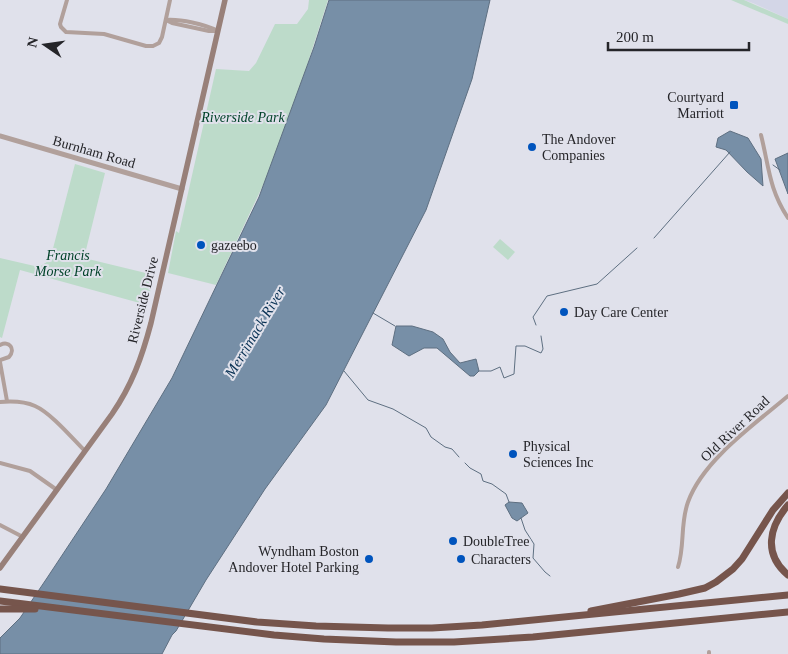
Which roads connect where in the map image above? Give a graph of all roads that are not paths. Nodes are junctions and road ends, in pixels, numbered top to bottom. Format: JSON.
{"nodes":[{"id":1,"x":67,"y":0,"type":"edge"},
{"id":2,"x":170,"y":0,"type":"edge"},
{"id":3,"x":225,"y":0,"type":"edge"},
{"id":4,"x":166,"y":20,"type":"junction"},
{"id":5,"x":218,"y":31,"type":"junction"},
{"id":6,"x":761,"y":135,"type":"dead end"},
{"id":7,"x":0,"y":136,"type":"edge"},
{"id":8,"x":182,"y":189,"type":"junction"},
{"id":9,"x":788,"y":218,"type":"edge"},
{"id":10,"x":0,"y":345,"type":"edge"},
{"id":11,"x":0,"y":361,"type":"edge"},
{"id":12,"x":788,"y":396,"type":"edge"},
{"id":13,"x":0,"y":402,"type":"edge"},
{"id":14,"x":7,"y":402,"type":"junction"},
{"id":15,"x":85,"y":451,"type":"junction"},
{"id":16,"x":0,"y":463,"type":"edge"},
{"id":17,"x":57,"y":490,"type":"junction"},
{"id":18,"x":788,"y":493,"type":"edge"},
{"id":19,"x":788,"y":505,"type":"edge"},
{"id":20,"x":0,"y":525,"type":"edge"},
{"id":21,"x":22,"y":537,"type":"junction"},
{"id":22,"x":678,"y":567,"type":"dead end"},
{"id":23,"x":0,"y":568,"type":"edge"},
{"id":24,"x":788,"y":575,"type":"edge"},
{"id":25,"x":0,"y":590,"type":"edge"},
{"id":26,"x":788,"y":595,"type":"edge"},
{"id":27,"x":0,"y":601,"type":"edge"},
{"id":28,"x":53,"y":608,"type":"junction"},
{"id":29,"x":0,"y":609,"type":"edge"},
{"id":30,"x":788,"y":612,"type":"edge"},
{"id":31,"x":557,"y":618,"type":"junction"}],
"edges":[{"from":1,"to":4,"type":"street"},
{"from":2,"to":4,"type":"street"},
{"from":3,"to":5,"type":"main road","name":"Riverside Drive"},
{"from":4,"to":5,"type":"street"},
{"from":5,"to":8,"type":"main road","name":"Riverside Drive"},
{"from":6,"to":9,"type":"street"},
{"from":7,"to":8,"type":"street","name":"Burnham Road"},
{"from":8,"to":15,"type":"main road","name":"Riverside Drive"},
{"from":10,"to":11,"type":"street"},
{"from":11,"to":14,"type":"street"},
{"from":12,"to":22,"type":"street","name":"Old River Road"},
{"from":13,"to":14,"type":"street"},
{"from":14,"to":15,"type":"street"},
{"from":15,"to":17,"type":"main road","name":"Riverside Drive"},
{"from":16,"to":17,"type":"street"},
{"from":17,"to":21,"type":"main road","name":"Riverside Drive"},
{"from":18,"to":31,"type":"highway"},
{"from":19,"to":24,"type":"highway"},
{"from":20,"to":21,"type":"street"},
{"from":21,"to":23,"type":"main road","name":"Riverside Drive"},
{"from":25,"to":31,"type":"highway"},
{"from":26,"to":31,"type":"highway"},
{"from":27,"to":28,"type":"highway"},
{"from":28,"to":29,"type":"highway"},
{"from":28,"to":30,"type":"highway"}]}
